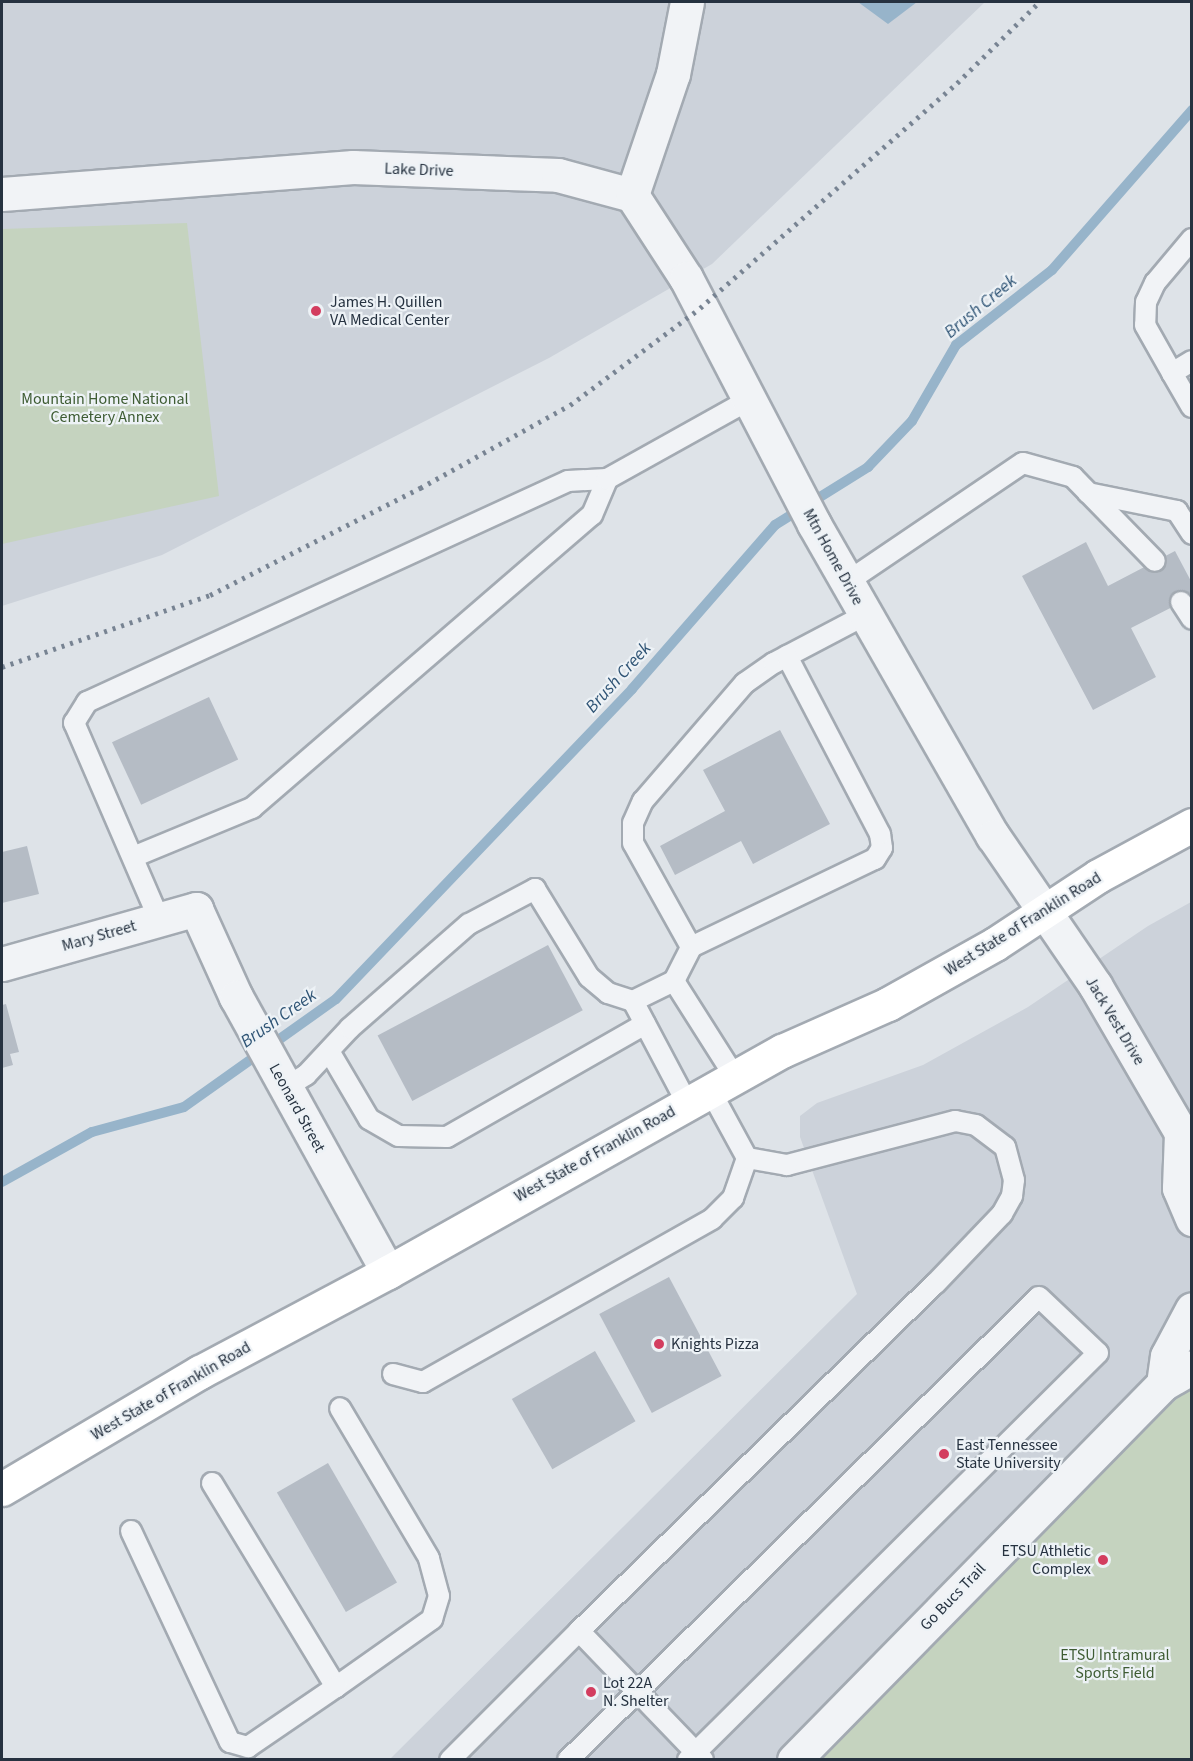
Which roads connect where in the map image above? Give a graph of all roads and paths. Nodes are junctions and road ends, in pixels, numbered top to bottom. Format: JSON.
{"nodes":[{"id":1,"x":687,"y":2,"type":"edge"},
{"id":2,"x":2,"y":194,"type":"edge"},
{"id":3,"x":632,"y":195,"type":"junction"},
{"id":4,"x":1191,"y":239,"type":"edge"},
{"id":5,"x":1191,"y":362,"type":"edge"},
{"id":6,"x":1172,"y":373,"type":"junction"},
{"id":7,"x":749,"y":400,"type":"junction"},
{"id":8,"x":1191,"y":406,"type":"edge"},
{"id":9,"x":607,"y":479,"type":"junction"},
{"id":10,"x":1089,"y":493,"type":"junction"},
{"id":11,"x":1191,"y":534,"type":"edge"},
{"id":12,"x":1155,"y":561,"type":"dead end"},
{"id":13,"x":847,"y":582,"type":"junction"},
{"id":14,"x":1181,"y":602,"type":"dead end"},
{"id":15,"x":865,"y":615,"type":"junction"},
{"id":16,"x":1191,"y":620,"type":"edge"},
{"id":17,"x":787,"y":656,"type":"junction"},
{"id":18,"x":1191,"y":825,"type":"edge"},
{"id":19,"x":133,"y":857,"type":"junction"},
{"id":20,"x":196,"y":909,"type":"joint"},
{"id":21,"x":1045,"y":912,"type":"junction"},
{"id":22,"x":159,"y":919,"type":"junction"},
{"id":23,"x":691,"y":947,"type":"junction"},
{"id":24,"x":2,"y":964,"type":"edge"},
{"id":25,"x":674,"y":981,"type":"junction"},
{"id":26,"x":633,"y":1001,"type":"junction"},
{"id":27,"x":645,"y":1024,"type":"junction"},
{"id":28,"x":329,"y":1051,"type":"junction"},
{"id":29,"x":279,"y":1076,"type":"junction"},
{"id":30,"x":711,"y":1090,"type":"junction"},
{"id":31,"x":1186,"y":1138,"type":"edge"},
{"id":32,"x":747,"y":1158,"type":"junction"},
{"id":33,"x":1191,"y":1219,"type":"edge"},
{"id":34,"x":388,"y":1272,"type":"junction"},
{"id":35,"x":1191,"y":1308,"type":"edge"},
{"id":36,"x":1191,"y":1367,"type":"edge"},
{"id":37,"x":393,"y":1374,"type":"dead end"},
{"id":38,"x":1163,"y":1384,"type":"junction"},
{"id":39,"x":340,"y":1408,"type":"dead end"},
{"id":40,"x":212,"y":1483,"type":"dead end"},
{"id":41,"x":2,"y":1489,"type":"edge"},
{"id":42,"x":130,"y":1531,"type":"dead end"},
{"id":43,"x":579,"y":1631,"type":"junction"},
{"id":44,"x":336,"y":1687,"type":"junction"},
{"id":45,"x":637,"y":1691,"type":"junction"},
{"id":46,"x":696,"y":1757,"type":"edge"},
{"id":47,"x":450,"y":1760,"type":"edge"},
{"id":48,"x":568,"y":1760,"type":"edge"},
{"id":49,"x":794,"y":1760,"type":"edge"}],
"edges":[{"from":1,"to":3,"type":"street"},
{"from":2,"to":3,"type":"street","name":"Lake Drive"},
{"from":3,"to":7,"type":"street","name":"Mtn Home Drive"},
{"from":4,"to":6,"type":"lane"},
{"from":5,"to":6,"type":"lane"},
{"from":6,"to":8,"type":"lane"},
{"from":7,"to":9,"type":"lane"},
{"from":7,"to":13,"type":"street","name":"Mtn Home Drive"},
{"from":9,"to":19,"type":"lane"},
{"from":9,"to":19,"type":"lane"},
{"from":10,"to":11,"type":"lane"},
{"from":10,"to":12,"type":"lane"},
{"from":10,"to":13,"type":"lane"},
{"from":13,"to":15,"type":"street","name":"Mtn Home Drive"},
{"from":14,"to":16,"type":"lane"},
{"from":15,"to":17,"type":"lane"},
{"from":15,"to":21,"type":"street","name":"Mtn Home Drive"},
{"from":17,"to":23,"type":"lane"},
{"from":17,"to":23,"type":"lane"},
{"from":18,"to":21,"type":"highway","name":"West State of Franklin Road"},
{"from":19,"to":22,"type":"lane"},
{"from":20,"to":22,"type":"street","name":"Mary Street"},
{"from":20,"to":29,"type":"street","name":"Leonard Street"},
{"from":21,"to":30,"type":"highway","name":"West State of Franklin Road"},
{"from":21,"to":31,"type":"street","name":"Jack Vest Drive"},
{"from":22,"to":24,"type":"street","name":"Mary Street"},
{"from":23,"to":25,"type":"lane"},
{"from":25,"to":26,"type":"lane"},
{"from":25,"to":30,"type":"lane"},
{"from":26,"to":27,"type":"lane"},
{"from":26,"to":28,"type":"lane"},
{"from":27,"to":28,"type":"lane"},
{"from":27,"to":30,"type":"lane"},
{"from":28,"to":29,"type":"lane"},
{"from":29,"to":34,"type":"street","name":"Leonard Street"},
{"from":30,"to":32,"type":"lane"},
{"from":30,"to":34,"type":"highway","name":"West State of Franklin Road"},
{"from":31,"to":33,"type":"street","name":"Jack Vest Drive"},
{"from":32,"to":37,"type":"lane"},
{"from":32,"to":43,"type":"lane"},
{"from":34,"to":41,"type":"highway","name":"West State of Franklin Road"},
{"from":35,"to":38,"type":"street"},
{"from":36,"to":38,"type":"street","name":"Go Bucs Trail"},
{"from":38,"to":49,"type":"street","name":"Go Bucs Trail"},
{"from":39,"to":44,"type":"lane"},
{"from":40,"to":44,"type":"lane"},
{"from":42,"to":44,"type":"lane"},
{"from":43,"to":45,"type":"lane"},
{"from":43,"to":47,"type":"lane"},
{"from":45,"to":46,"type":"lane"},
{"from":45,"to":46,"type":"lane"},
{"from":45,"to":48,"type":"lane"}]}
